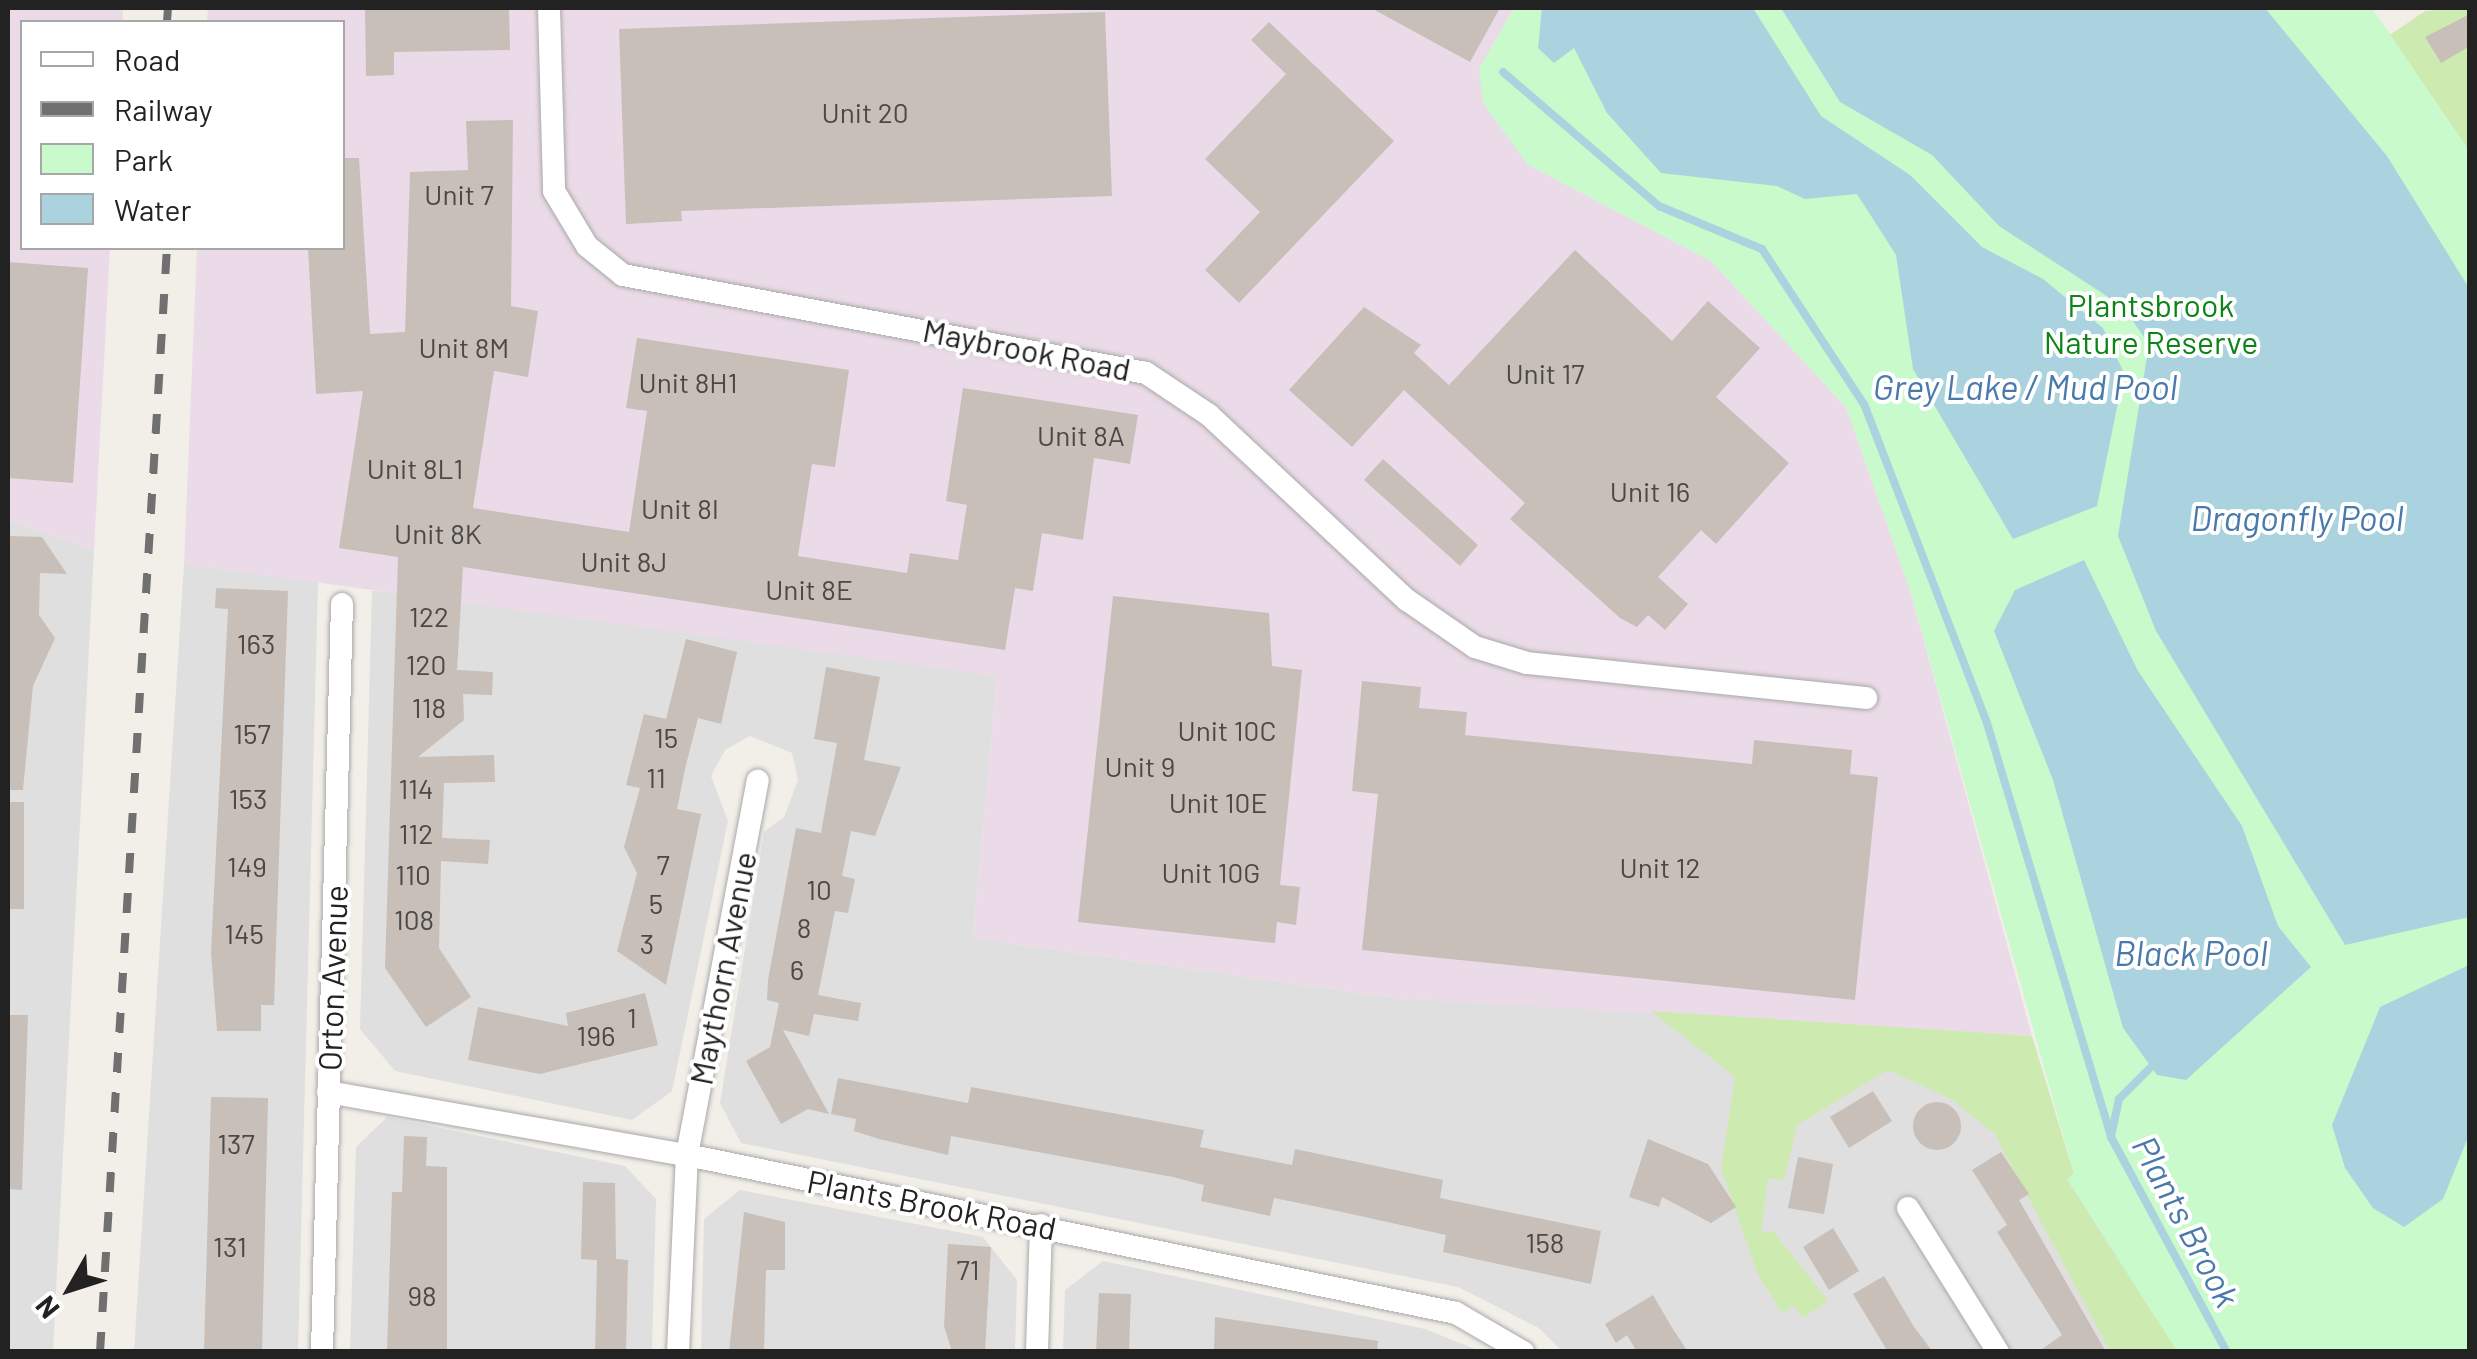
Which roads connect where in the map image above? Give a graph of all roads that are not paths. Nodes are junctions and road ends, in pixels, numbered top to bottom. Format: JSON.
{"nodes":[{"id":1,"x":549,"y":8,"type":"edge"},
{"id":2,"x":342,"y":604,"type":"dead end"},
{"id":3,"x":1866,"y":698,"type":"dead end"},
{"id":4,"x":758,"y":781,"type":"dead end"},
{"id":5,"x":328,"y":1092,"type":"junction"},
{"id":6,"x":687,"y":1154,"type":"junction"},
{"id":7,"x":1908,"y":1208,"type":"dead end"},
{"id":8,"x":1041,"y":1225,"type":"junction"},
{"id":9,"x":322,"y":1352,"type":"edge"},
{"id":10,"x":678,"y":1352,"type":"edge"},
{"id":11,"x":1037,"y":1352,"type":"edge"},
{"id":12,"x":1523,"y":1352,"type":"edge"},
{"id":13,"x":1998,"y":1352,"type":"edge"}],
"edges":[{"from":1,"to":3,"type":"street","name":"Maybrook Road"},
{"from":2,"to":5,"type":"street","name":"Orton Avenue"},
{"from":4,"to":6,"type":"street","name":"Maythorn Avenue"},
{"from":5,"to":6,"type":"street","name":"Plants Brook Road"},
{"from":5,"to":9,"type":"street","name":"Orton Avenue"},
{"from":6,"to":8,"type":"street","name":"Plants Brook Road"},
{"from":6,"to":10,"type":"street","name":"Maythorn Avenue"},
{"from":7,"to":13,"type":"street"},
{"from":8,"to":11,"type":"street"},
{"from":8,"to":12,"type":"street","name":"Plants Brook Road"}]}
